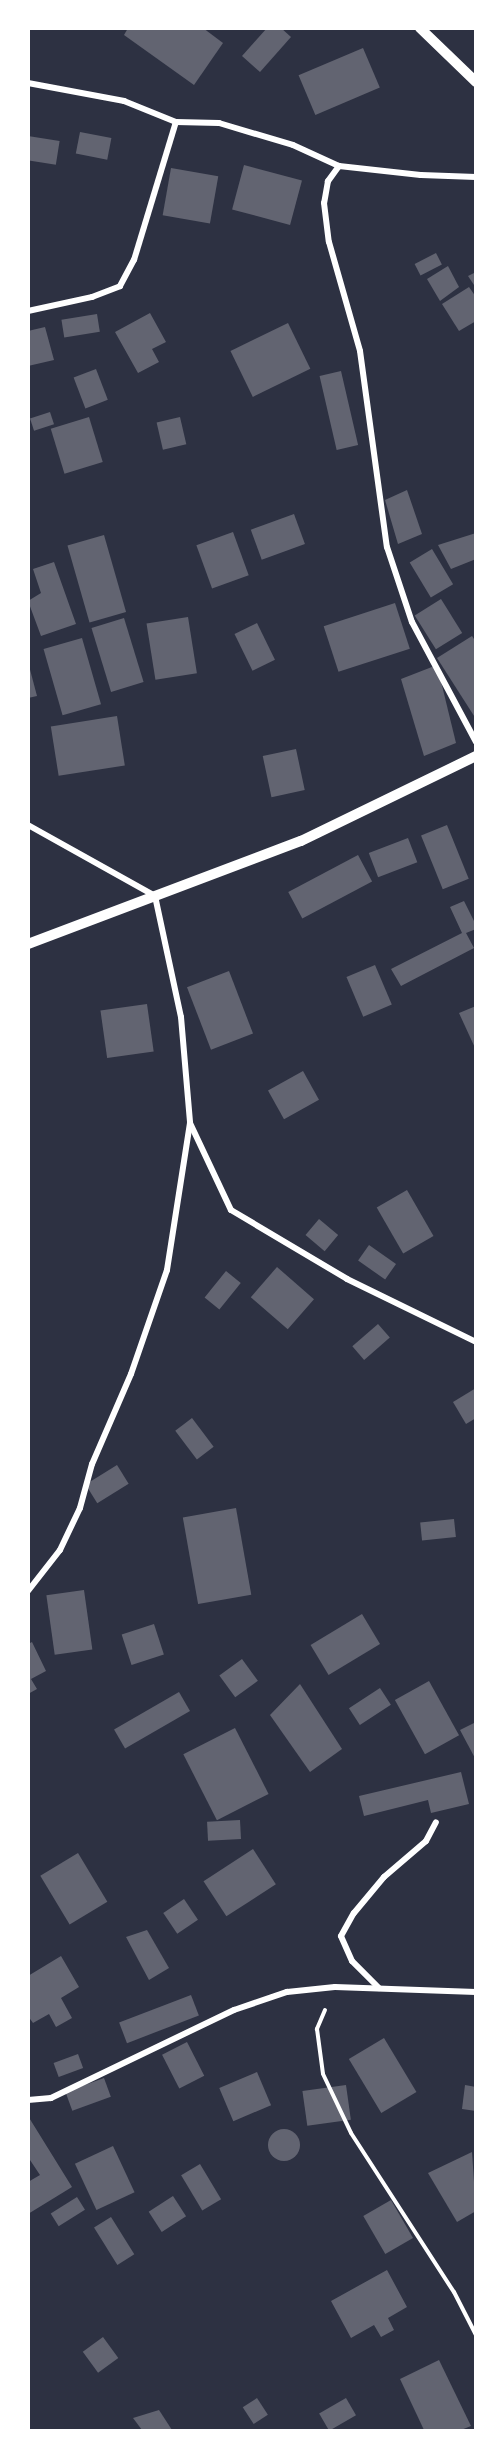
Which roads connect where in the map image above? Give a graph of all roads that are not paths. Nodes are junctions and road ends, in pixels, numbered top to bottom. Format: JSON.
{"nodes":[{"id":1,"x":420,"y":28,"type":"edge"},
{"id":2,"x":476,"y":82,"type":"edge"},
{"id":3,"x":28,"y":83,"type":"edge"},
{"id":4,"x":176,"y":122,"type":"junction"},
{"id":5,"x":339,"y":166,"type":"junction"},
{"id":6,"x":476,"y":177,"type":"edge"},
{"id":7,"x":28,"y":311,"type":"edge"},
{"id":8,"x":476,"y":742,"type":"edge"},
{"id":9,"x":476,"y":756,"type":"edge"},
{"id":10,"x":28,"y":825,"type":"edge"},
{"id":11,"x":155,"y":896,"type":"junction"},
{"id":12,"x":28,"y":944,"type":"edge"},
{"id":13,"x":190,"y":1122,"type":"junction"},
{"id":14,"x":476,"y":1342,"type":"edge"},
{"id":15,"x":28,"y":1592,"type":"edge"},
{"id":16,"x":436,"y":1822,"type":"dead end"},
{"id":17,"x":380,"y":1988,"type":"junction"},
{"id":18,"x":476,"y":1992,"type":"edge"},
{"id":19,"x":28,"y":2100,"type":"edge"}],
"edges":[{"from":1,"to":2,"type":"street"},
{"from":3,"to":4,"type":"street"},
{"from":4,"to":5,"type":"street"},
{"from":4,"to":7,"type":"street"},
{"from":5,"to":6,"type":"street"},
{"from":5,"to":8,"type":"street"},
{"from":9,"to":11,"type":"street"},
{"from":10,"to":11,"type":"street"},
{"from":11,"to":12,"type":"street"},
{"from":11,"to":13,"type":"street"},
{"from":13,"to":14,"type":"street"},
{"from":13,"to":15,"type":"street"},
{"from":16,"to":17,"type":"street"},
{"from":17,"to":18,"type":"street"},
{"from":17,"to":19,"type":"street"}]}
